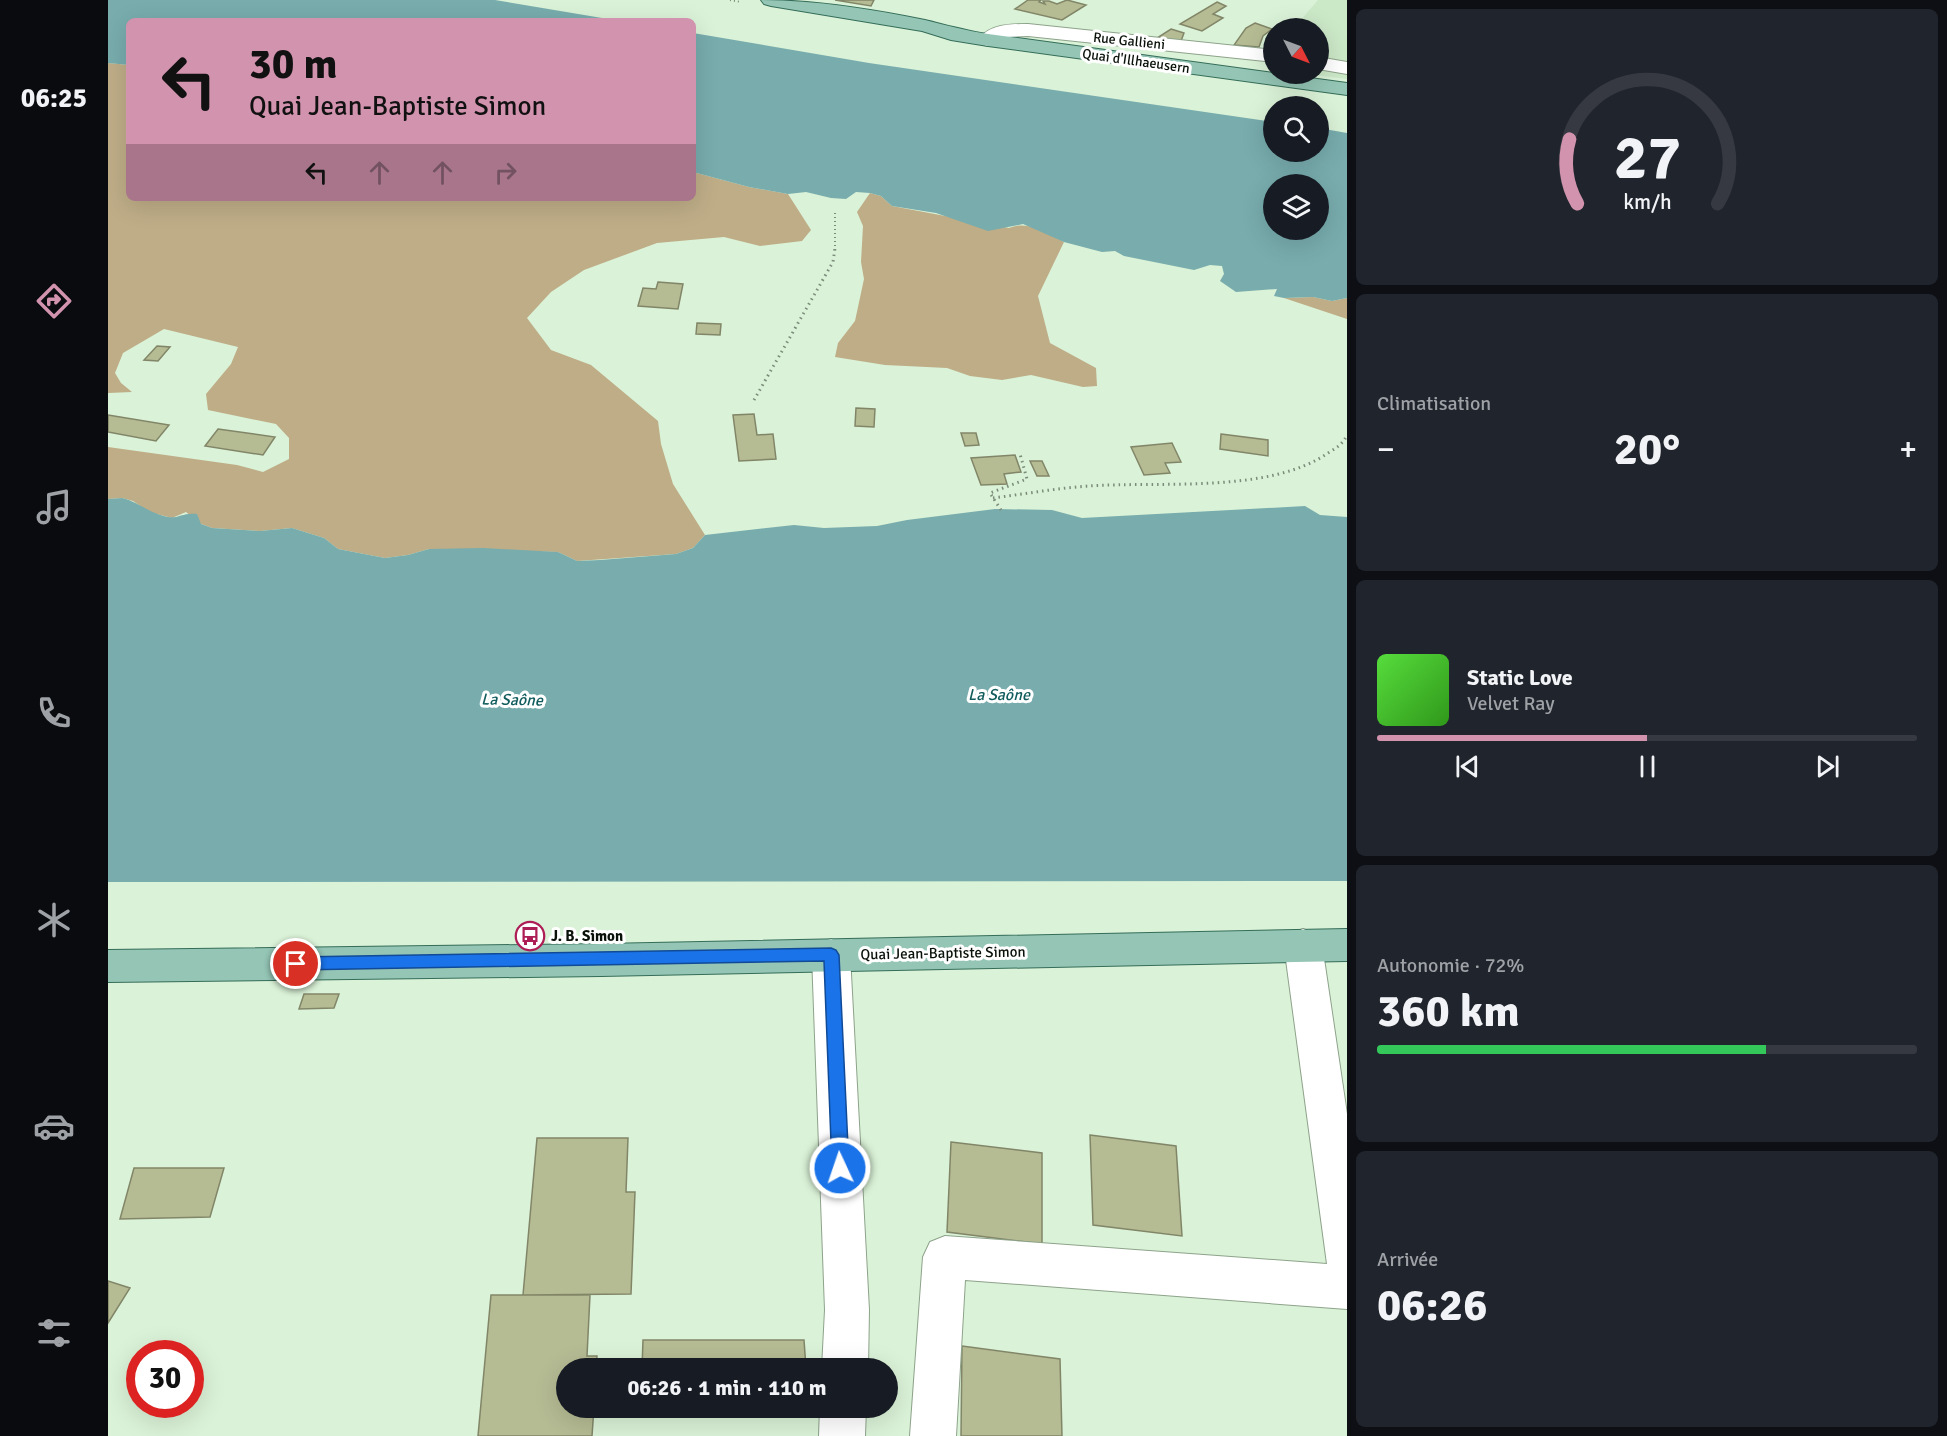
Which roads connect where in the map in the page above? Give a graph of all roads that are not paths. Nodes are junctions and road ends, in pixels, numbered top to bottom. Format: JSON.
{"nodes":[{"id":1,"x":771,"y":0,"type":"edge"},
{"id":2,"x":991,"y":36,"type":"junction"},
{"id":3,"x":1263,"y":55,"type":"edge"},
{"id":4,"x":1329,"y":65,"type":"edge"},
{"id":5,"x":1347,"y":68,"type":"edge"},
{"id":6,"x":1263,"y":69,"type":"edge"},
{"id":7,"x":1329,"y":78,"type":"edge"},
{"id":8,"x":1347,"y":80,"type":"edge"},
{"id":9,"x":1347,"y":88,"type":"edge"},
{"id":10,"x":1303,"y":945,"type":"junction"},
{"id":11,"x":1347,"y":945,"type":"edge"},
{"id":12,"x":831,"y":955,"type":"junction"},
{"id":13,"x":108,"y":966,"type":"edge"},
{"id":14,"x":1347,"y":1258,"type":"edge"},
{"id":15,"x":1347,"y":1287,"type":"edge"},
{"id":16,"x":845,"y":1358,"type":"edge"},
{"id":17,"x":843,"y":1418,"type":"edge"},
{"id":18,"x":842,"y":1436,"type":"edge"},
{"id":19,"x":933,"y":1436,"type":"edge"}],
"edges":[{"from":1,"to":2,"type":"main road","name":"Quai d'Illhaeusern"},
{"from":2,"to":3,"type":"street","name":"Rue Gallieni"},
{"from":2,"to":6,"type":"main road","name":"Quai d'Illhaeusern"},
{"from":2,"to":9,"type":"main road","name":"Quai d'Illhaeusern"},
{"from":4,"to":5,"type":"street"},
{"from":7,"to":8,"type":"main road"},
{"from":10,"to":11,"type":"main road","name":"Quai Jean-Baptiste Simon"},
{"from":10,"to":12,"type":"main road","name":"Quai Jean-Baptiste Simon"},
{"from":10,"to":14,"type":"street"},
{"from":12,"to":13,"type":"main road","name":"Quai Jean-Baptiste Simon"},
{"from":12,"to":16,"type":"street"},
{"from":15,"to":19,"type":"street"},
{"from":17,"to":18,"type":"street"}]}
